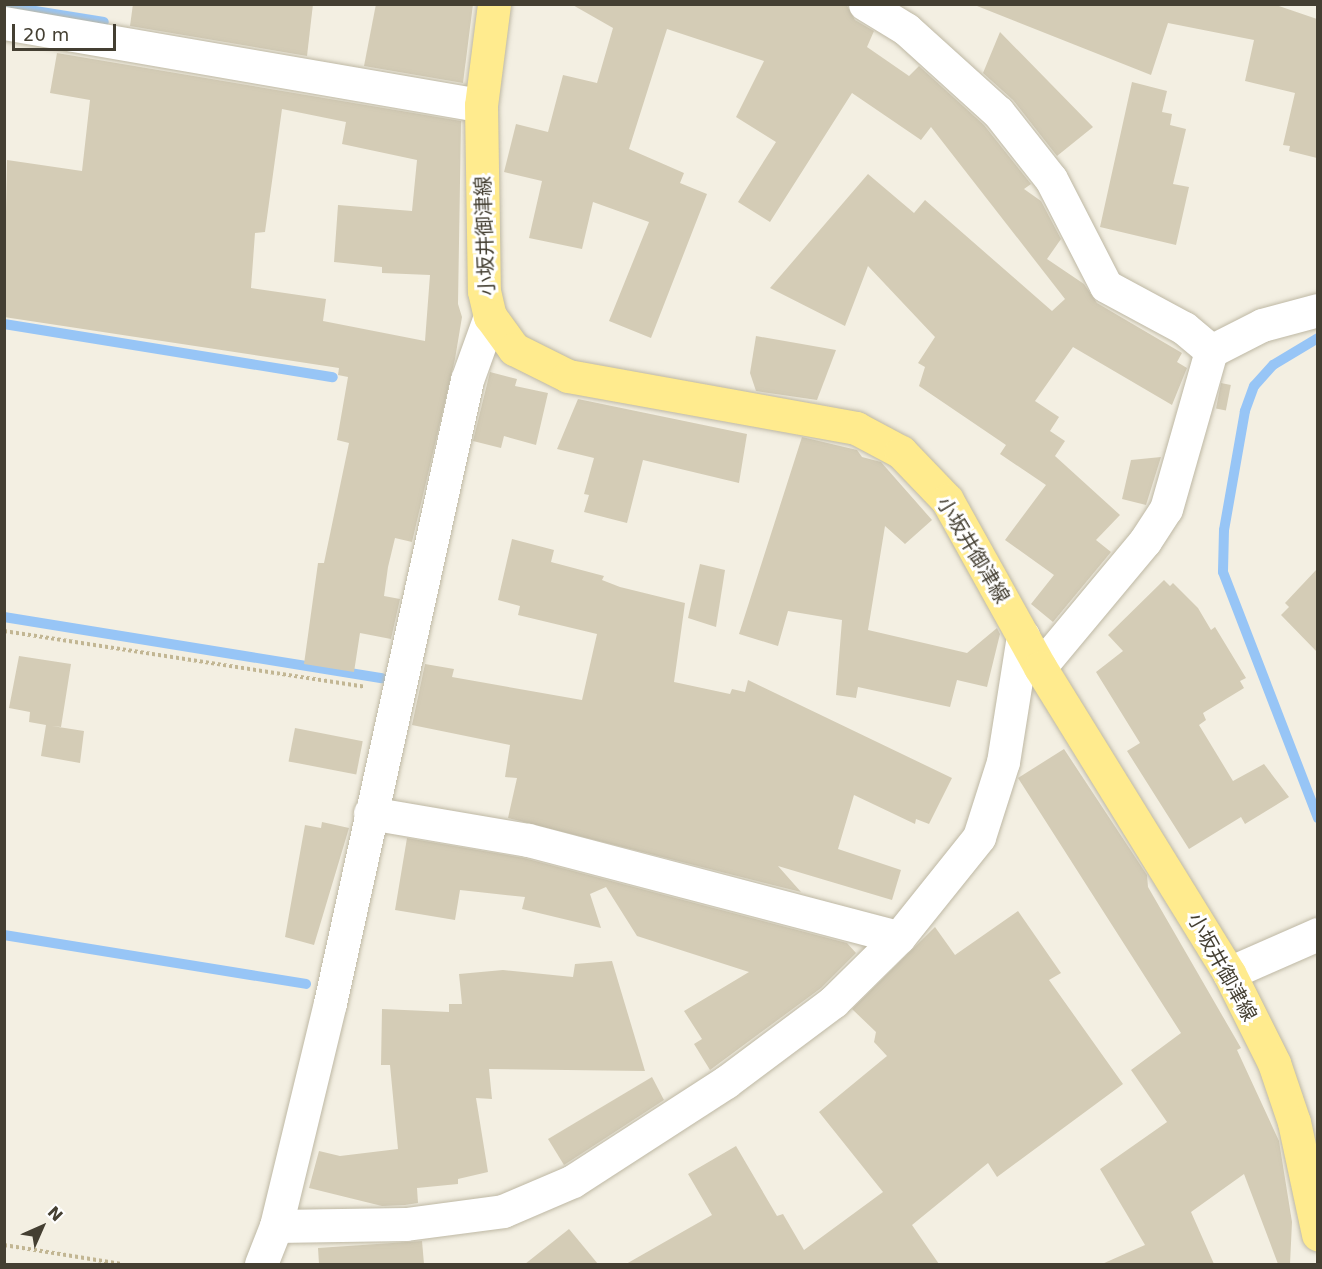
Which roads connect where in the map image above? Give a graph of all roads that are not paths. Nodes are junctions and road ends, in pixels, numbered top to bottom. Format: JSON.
{"nodes":[{"id":1,"x":494,"y":4,"type":"edge"},
{"id":2,"x":864,"y":4,"type":"edge"},
{"id":3,"x":912,"y":17,"type":"edge"},
{"id":4,"x":4,"y":23,"type":"edge"},
{"id":5,"x":481,"y":105,"type":"junction"},
{"id":6,"x":1317,"y":310,"type":"edge"},
{"id":7,"x":490,"y":316,"type":"junction"},
{"id":8,"x":1210,"y":351,"type":"junction"},
{"id":9,"x":1023,"y":636,"type":"junction"},
{"id":10,"x":1040,"y":667,"type":"junction"},
{"id":11,"x":370,"y":813,"type":"junction"},
{"id":12,"x":1314,"y":935,"type":"edge"},
{"id":13,"x":899,"y":937,"type":"junction"},
{"id":14,"x":1229,"y":973,"type":"junction"},
{"id":15,"x":276,"y":1226,"type":"junction"},
{"id":16,"x":1317,"y":1234,"type":"edge"},
{"id":17,"x":261,"y":1264,"type":"edge"}],
"edges":[{"from":1,"to":5,"type":"main road","name":"小坂井御津線"},
{"from":2,"to":3,"type":"street"},
{"from":3,"to":8,"type":"street"},
{"from":4,"to":5,"type":"street"},
{"from":5,"to":7,"type":"main road","name":"小坂井御津線"},
{"from":6,"to":8,"type":"street"},
{"from":7,"to":9,"type":"main road","name":"小坂井御津線"},
{"from":7,"to":11,"type":"street"},
{"from":8,"to":10,"type":"street"},
{"from":9,"to":10,"type":"main road","name":"小坂井御津線"},
{"from":9,"to":13,"type":"street"},
{"from":10,"to":14,"type":"main road","name":"小坂井御津線"},
{"from":11,"to":13,"type":"street"},
{"from":11,"to":15,"type":"street"},
{"from":12,"to":14,"type":"street"},
{"from":13,"to":15,"type":"street"},
{"from":14,"to":16,"type":"main road","name":"小坂井御津線"},
{"from":15,"to":17,"type":"street"}]}
